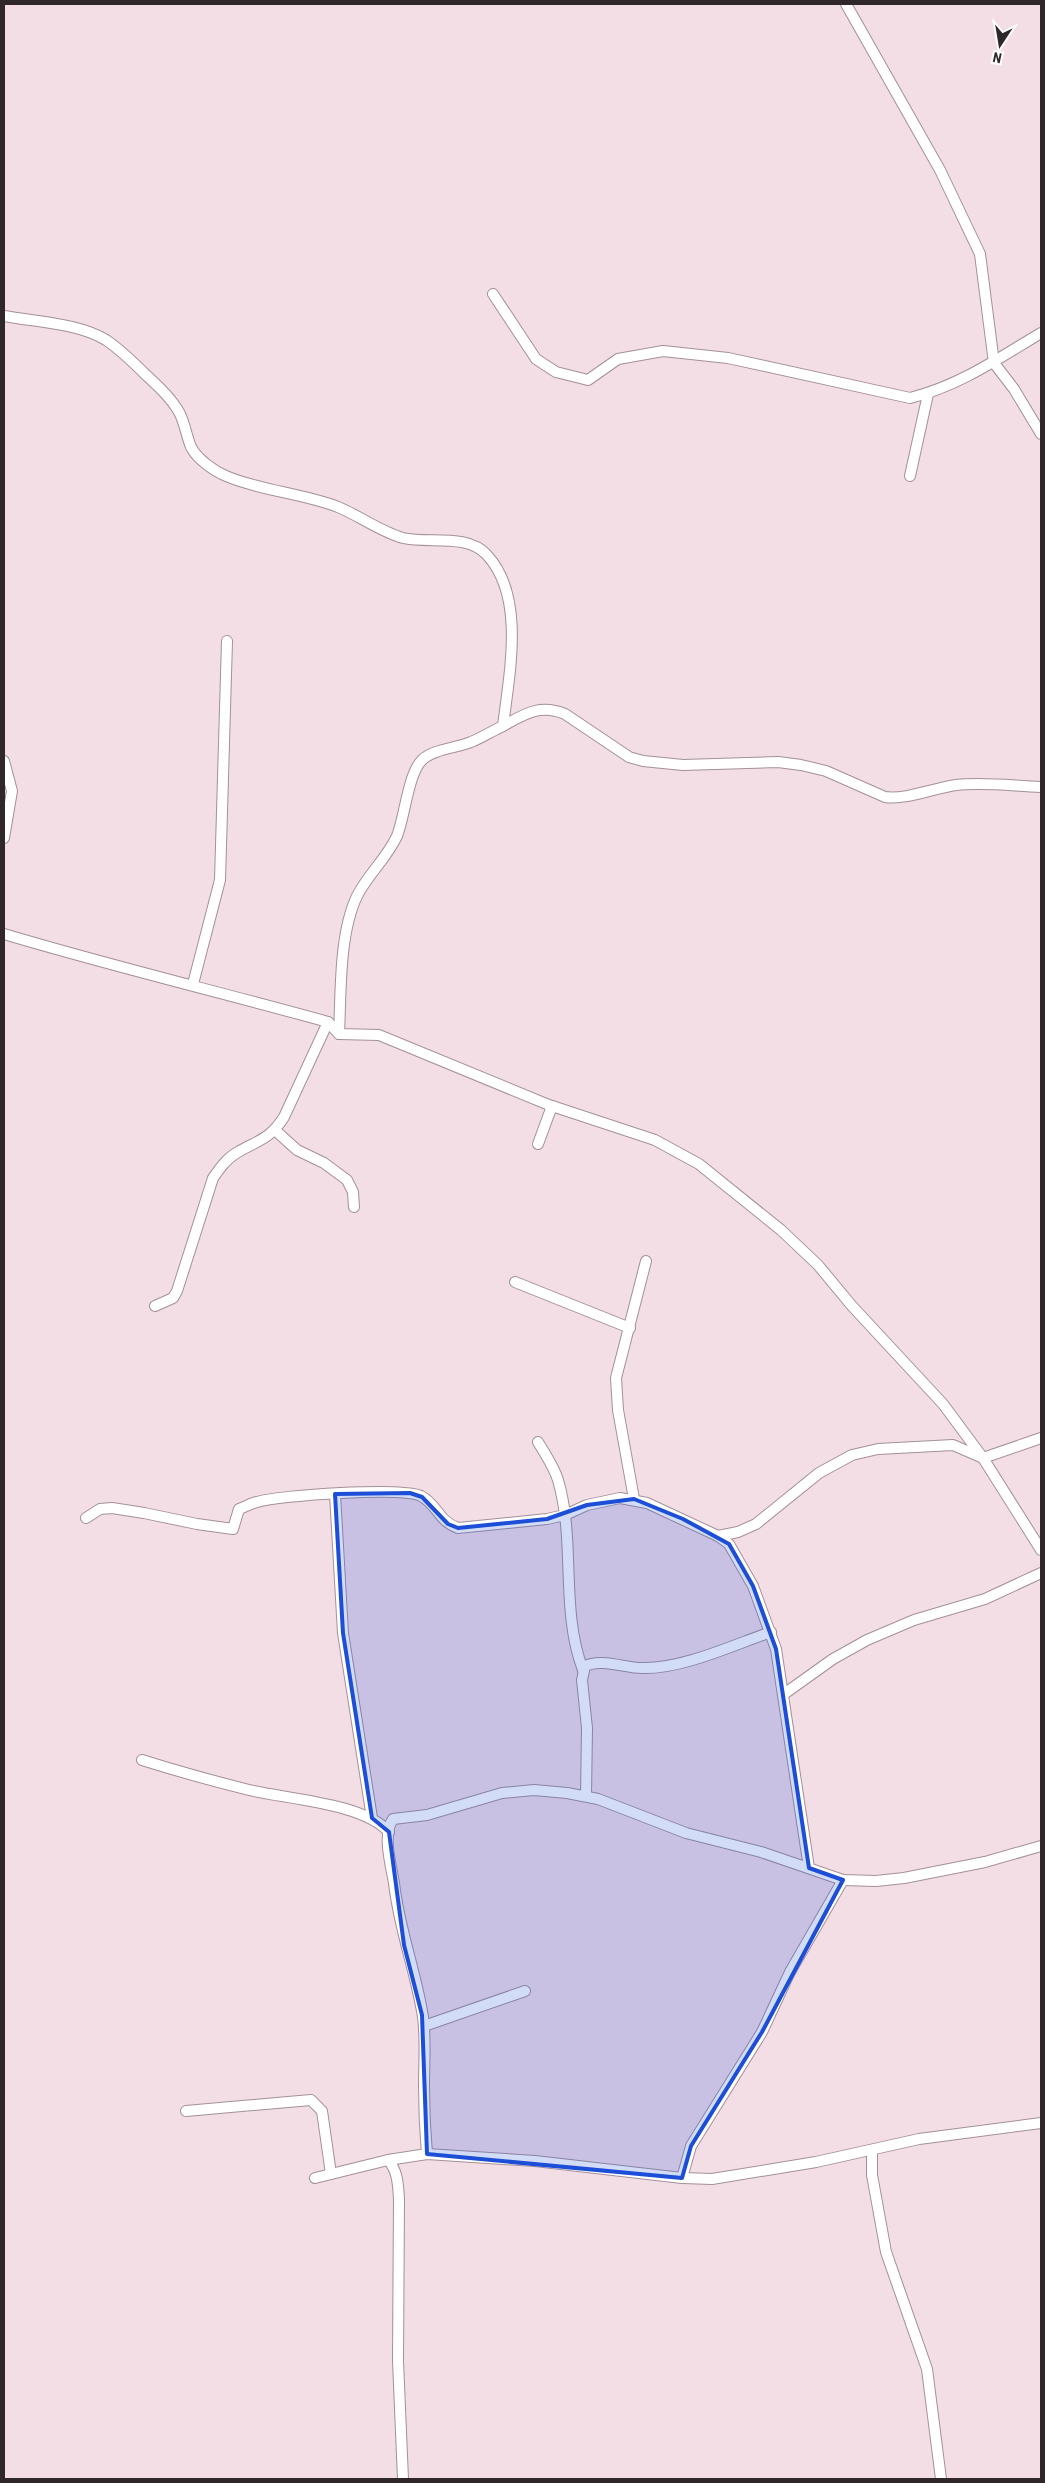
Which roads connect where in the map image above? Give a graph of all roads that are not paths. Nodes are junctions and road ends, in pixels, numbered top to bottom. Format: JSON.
{"nodes":[{"id":1,"x":846,"y":4,"type":"edge"},
{"id":2,"x":493,"y":294,"type":"dead end"},
{"id":3,"x":4,"y":316,"type":"edge"},
{"id":4,"x":1041,"y":333,"type":"edge"},
{"id":5,"x":994,"y":363,"type":"junction"},
{"id":6,"x":928,"y":394,"type":"junction"},
{"id":7,"x":1041,"y":434,"type":"edge"},
{"id":8,"x":910,"y":476,"type":"dead end"},
{"id":9,"x":227,"y":640,"type":"dead end"},
{"id":10,"x":503,"y":726,"type":"junction"},
{"id":11,"x":4,"y":761,"type":"edge"},
{"id":12,"x":1041,"y":787,"type":"edge"},
{"id":13,"x":4,"y":838,"type":"edge"},
{"id":14,"x":4,"y":934,"type":"edge"},
{"id":15,"x":193,"y":984,"type":"junction"},
{"id":16,"x":328,"y":1022,"type":"junction"},
{"id":17,"x":339,"y":1034,"type":"junction"},
{"id":18,"x":552,"y":1106,"type":"junction"},
{"id":19,"x":276,"y":1131,"type":"junction"},
{"id":20,"x":538,"y":1144,"type":"dead end"},
{"id":21,"x":354,"y":1207,"type":"dead end"},
{"id":22,"x":646,"y":1261,"type":"dead end"},
{"id":23,"x":515,"y":1282,"type":"dead end"},
{"id":24,"x":155,"y":1306,"type":"dead end"},
{"id":25,"x":630,"y":1328,"type":"junction"},
{"id":26,"x":1041,"y":1438,"type":"edge"},
{"id":27,"x":538,"y":1442,"type":"dead end"},
{"id":28,"x":983,"y":1458,"type":"junction"},
{"id":29,"x":335,"y":1494,"type":"junction"},
{"id":30,"x":634,"y":1499,"type":"junction"},
{"id":31,"x":565,"y":1515,"type":"junction"},
{"id":32,"x":86,"y":1518,"type":"dead end"},
{"id":33,"x":718,"y":1536,"type":"junction"},
{"id":34,"x":1041,"y":1550,"type":"edge"},
{"id":35,"x":1041,"y":1573,"type":"edge"},
{"id":36,"x":771,"y":1632,"type":"junction"},
{"id":37,"x":583,"y":1670,"type":"junction"},
{"id":38,"x":784,"y":1694,"type":"junction"},
{"id":39,"x":142,"y":1760,"type":"dead end"},
{"id":40,"x":586,"y":1796,"type":"junction"},
{"id":41,"x":372,"y":1818,"type":"junction"},
{"id":42,"x":389,"y":1832,"type":"junction"},
{"id":43,"x":1041,"y":1846,"type":"edge"},
{"id":44,"x":810,"y":1868,"type":"junction"},
{"id":45,"x":843,"y":1880,"type":"junction"},
{"id":46,"x":525,"y":1992,"type":"dead end"},
{"id":47,"x":424,"y":2026,"type":"junction"},
{"id":48,"x":186,"y":2111,"type":"dead end"},
{"id":49,"x":1041,"y":2123,"type":"edge"},
{"id":50,"x":872,"y":2151,"type":"junction"},
{"id":51,"x":428,"y":2154,"type":"junction"},
{"id":52,"x":388,"y":2160,"type":"junction"},
{"id":53,"x":330,"y":2174,"type":"junction"},
{"id":54,"x":315,"y":2178,"type":"dead end"},
{"id":55,"x":682,"y":2178,"type":"junction"},
{"id":56,"x":403,"y":2479,"type":"edge"},
{"id":57,"x":941,"y":2479,"type":"edge"}],
"edges":[{"from":1,"to":5,"type":"street"},
{"from":2,"to":6,"type":"street"},
{"from":3,"to":10,"type":"street"},
{"from":4,"to":5,"type":"street"},
{"from":5,"to":6,"type":"street"},
{"from":5,"to":7,"type":"street"},
{"from":6,"to":8,"type":"street"},
{"from":9,"to":15,"type":"street"},
{"from":10,"to":12,"type":"street"},
{"from":10,"to":17,"type":"street"},
{"from":11,"to":13,"type":"street"},
{"from":14,"to":15,"type":"street"},
{"from":15,"to":16,"type":"street"},
{"from":16,"to":17,"type":"street"},
{"from":16,"to":19,"type":"street"},
{"from":17,"to":18,"type":"street"},
{"from":18,"to":20,"type":"street"},
{"from":18,"to":28,"type":"street"},
{"from":19,"to":21,"type":"street"},
{"from":19,"to":24,"type":"street"},
{"from":22,"to":25,"type":"street"},
{"from":23,"to":25,"type":"street"},
{"from":25,"to":30,"type":"street"},
{"from":26,"to":28,"type":"street"},
{"from":27,"to":31,"type":"street"},
{"from":28,"to":33,"type":"street"},
{"from":28,"to":34,"type":"street"},
{"from":29,"to":31,"type":"street"},
{"from":29,"to":32,"type":"street"},
{"from":29,"to":41,"type":"street"},
{"from":30,"to":31,"type":"street"},
{"from":30,"to":33,"type":"street"},
{"from":31,"to":37,"type":"street"},
{"from":33,"to":36,"type":"street"},
{"from":35,"to":38,"type":"street"},
{"from":36,"to":37,"type":"street"},
{"from":36,"to":38,"type":"street"},
{"from":37,"to":40,"type":"street"},
{"from":38,"to":44,"type":"street"},
{"from":39,"to":41,"type":"street"},
{"from":40,"to":42,"type":"street"},
{"from":40,"to":44,"type":"street"},
{"from":41,"to":42,"type":"street"},
{"from":42,"to":47,"type":"street"},
{"from":43,"to":45,"type":"street"},
{"from":44,"to":45,"type":"street"},
{"from":45,"to":55,"type":"street"},
{"from":46,"to":47,"type":"street"},
{"from":47,"to":51,"type":"street"},
{"from":48,"to":53,"type":"street"},
{"from":49,"to":50,"type":"street"},
{"from":50,"to":55,"type":"street"},
{"from":50,"to":57,"type":"street"},
{"from":51,"to":52,"type":"street"},
{"from":51,"to":55,"type":"street"},
{"from":52,"to":53,"type":"street"},
{"from":52,"to":56,"type":"street"},
{"from":53,"to":54,"type":"street"}]}
